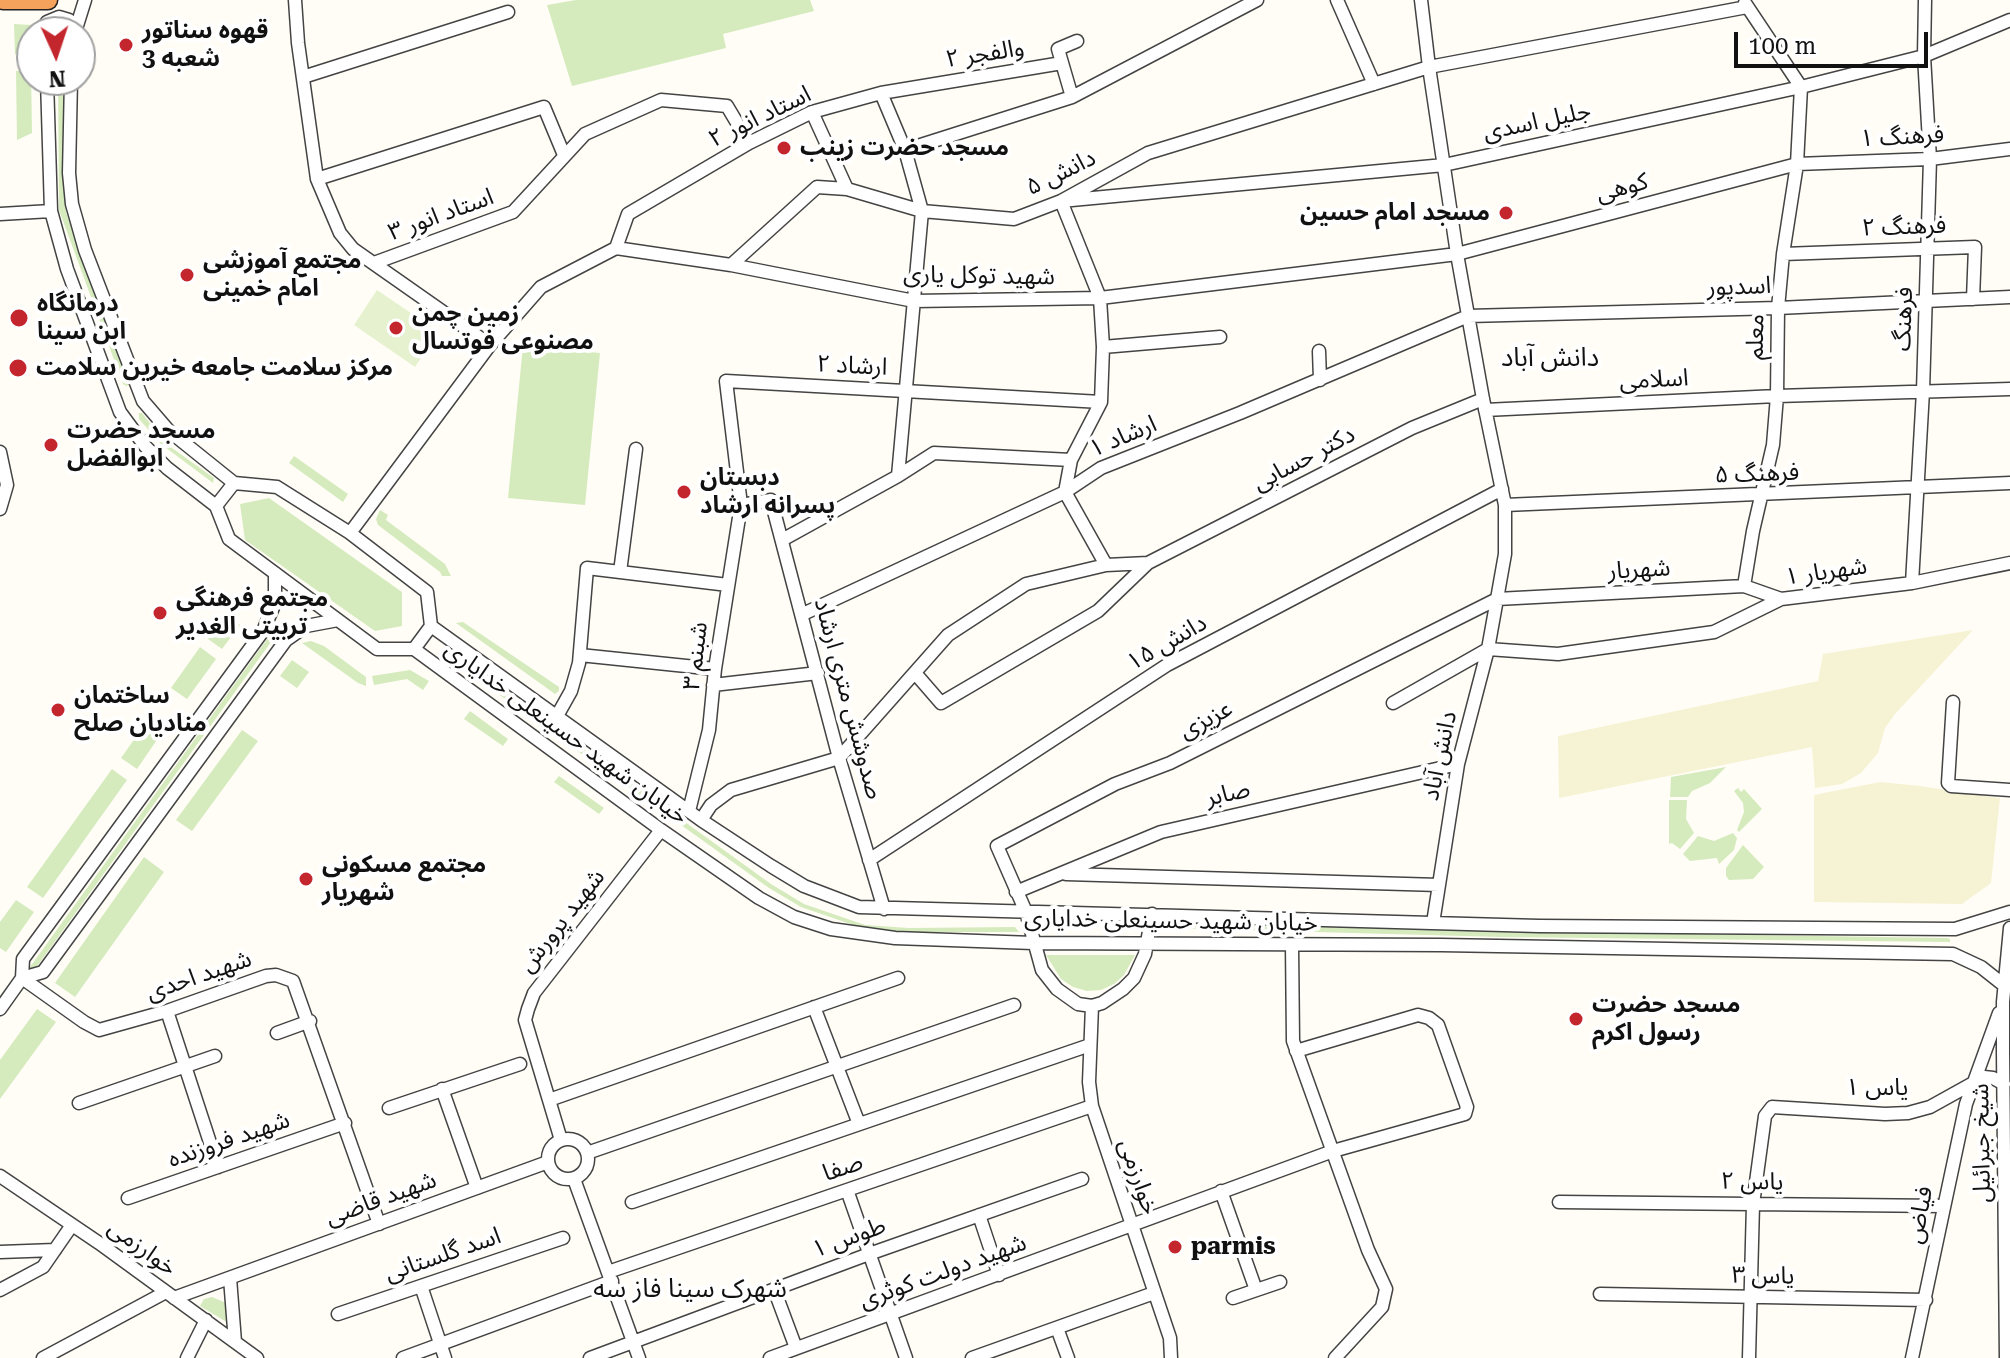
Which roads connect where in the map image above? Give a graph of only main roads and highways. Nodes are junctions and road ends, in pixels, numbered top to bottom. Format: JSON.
{"nodes":[{"id":1,"x":3,"y":0,"type":"edge"},
{"id":2,"x":48,"y":0,"type":"edge"},
{"id":3,"x":31,"y":1,"type":"edge"}],
"edges":[{"from":1,"to":3,"type":"highway"},
{"from":2,"to":3,"type":"highway"}]}
